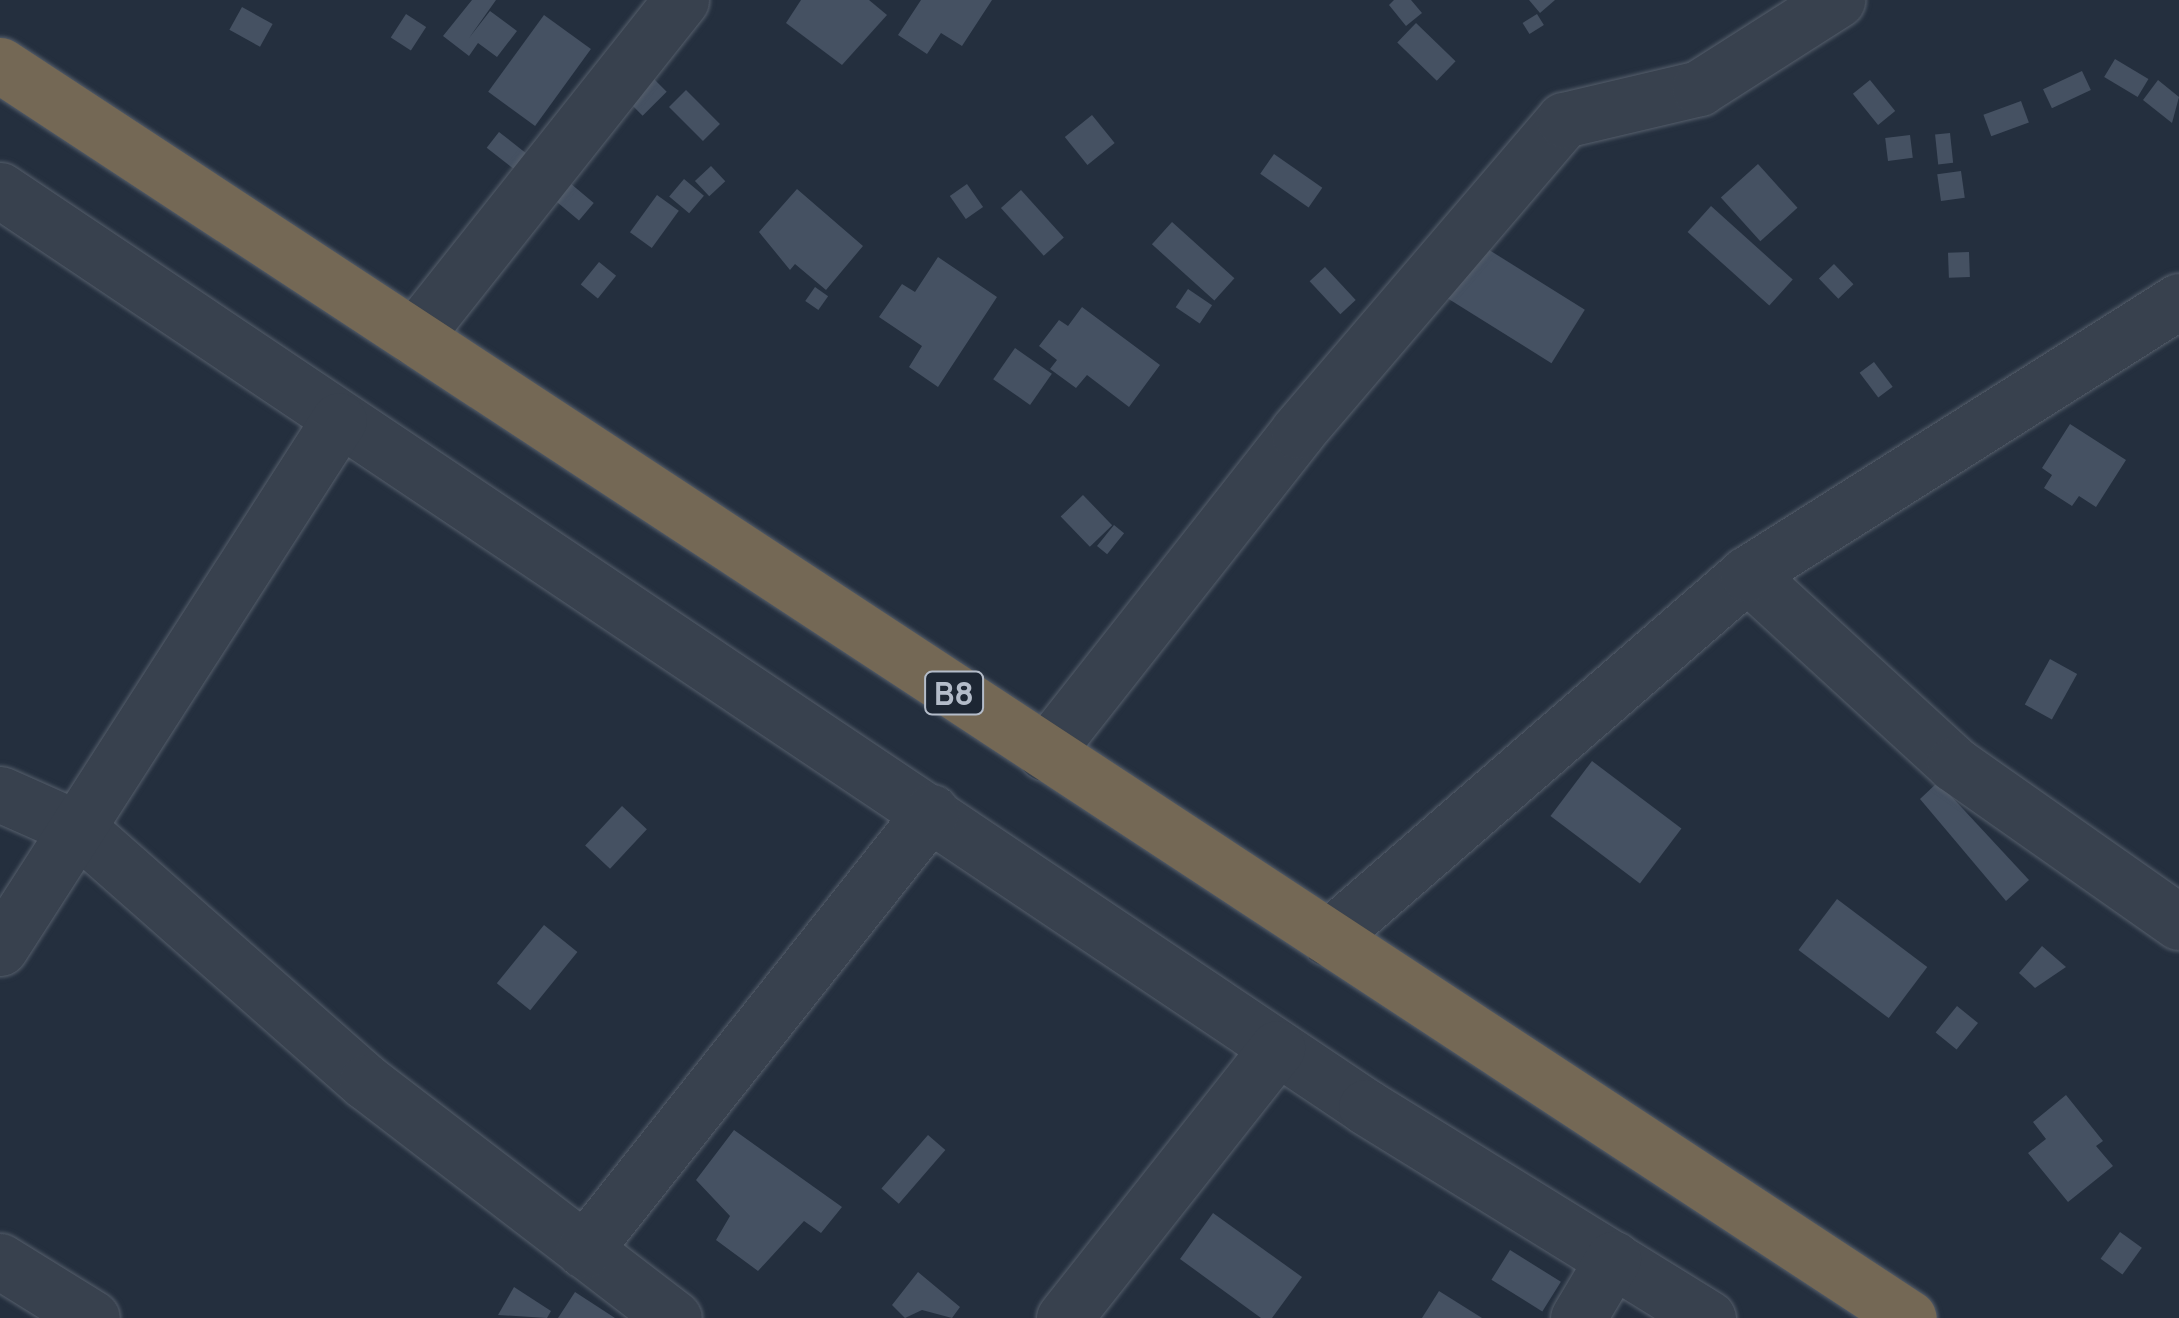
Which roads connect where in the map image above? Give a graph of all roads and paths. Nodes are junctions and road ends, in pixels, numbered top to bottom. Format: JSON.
{"nodes":[{"id":1,"x":681,"y":0,"type":"edge"},
{"id":2,"x":1837,"y":0,"type":"edge"},
{"id":3,"x":0,"y":65,"type":"edge"},
{"id":4,"x":0,"y":190,"type":"edge"},
{"id":5,"x":2179,"y":301,"type":"edge"},
{"id":6,"x":414,"y":337,"type":"junction"},
{"id":7,"x":339,"y":420,"type":"junction"},
{"id":8,"x":1747,"y":574,"type":"junction"},
{"id":9,"x":1045,"y":754,"type":"junction"},
{"id":10,"x":0,"y":794,"type":"edge"},
{"id":11,"x":931,"y":812,"type":"junction"},
{"id":12,"x":79,"y":829,"type":"junction"},
{"id":13,"x":2179,"y":922,"type":"edge"},
{"id":14,"x":1328,"y":938,"type":"junction"},
{"id":15,"x":0,"y":948,"type":"edge"},
{"id":16,"x":1277,"y":1048,"type":"junction"},
{"id":17,"x":584,"y":1250,"type":"junction"},
{"id":18,"x":1613,"y":1260,"type":"junction"},
{"id":19,"x":0,"y":1261,"type":"edge"},
{"id":20,"x":92,"y":1318,"type":"edge"},
{"id":21,"x":674,"y":1318,"type":"edge"},
{"id":22,"x":1064,"y":1318,"type":"edge"},
{"id":23,"x":1578,"y":1318,"type":"edge"},
{"id":24,"x":1708,"y":1318,"type":"edge"},
{"id":25,"x":1909,"y":1318,"type":"edge"}],
"edges":[{"from":1,"to":6,"type":"street"},
{"from":2,"to":9,"type":"street"},
{"from":3,"to":6,"type":"highway","number":"B8"},
{"from":4,"to":7,"type":"street"},
{"from":5,"to":8,"type":"street"},
{"from":6,"to":9,"type":"highway","number":"B8"},
{"from":7,"to":11,"type":"street"},
{"from":7,"to":12,"type":"street"},
{"from":8,"to":13,"type":"street"},
{"from":8,"to":14,"type":"street"},
{"from":9,"to":14,"type":"highway","number":"B8"},
{"from":10,"to":12,"type":"street"},
{"from":11,"to":16,"type":"street"},
{"from":11,"to":17,"type":"street"},
{"from":12,"to":15,"type":"street"},
{"from":12,"to":17,"type":"street"},
{"from":14,"to":25,"type":"highway","number":"B8"},
{"from":16,"to":18,"type":"street"},
{"from":16,"to":22,"type":"street"},
{"from":17,"to":21,"type":"street"},
{"from":18,"to":23,"type":"street"},
{"from":18,"to":24,"type":"street"},
{"from":19,"to":20,"type":"street"}]}
